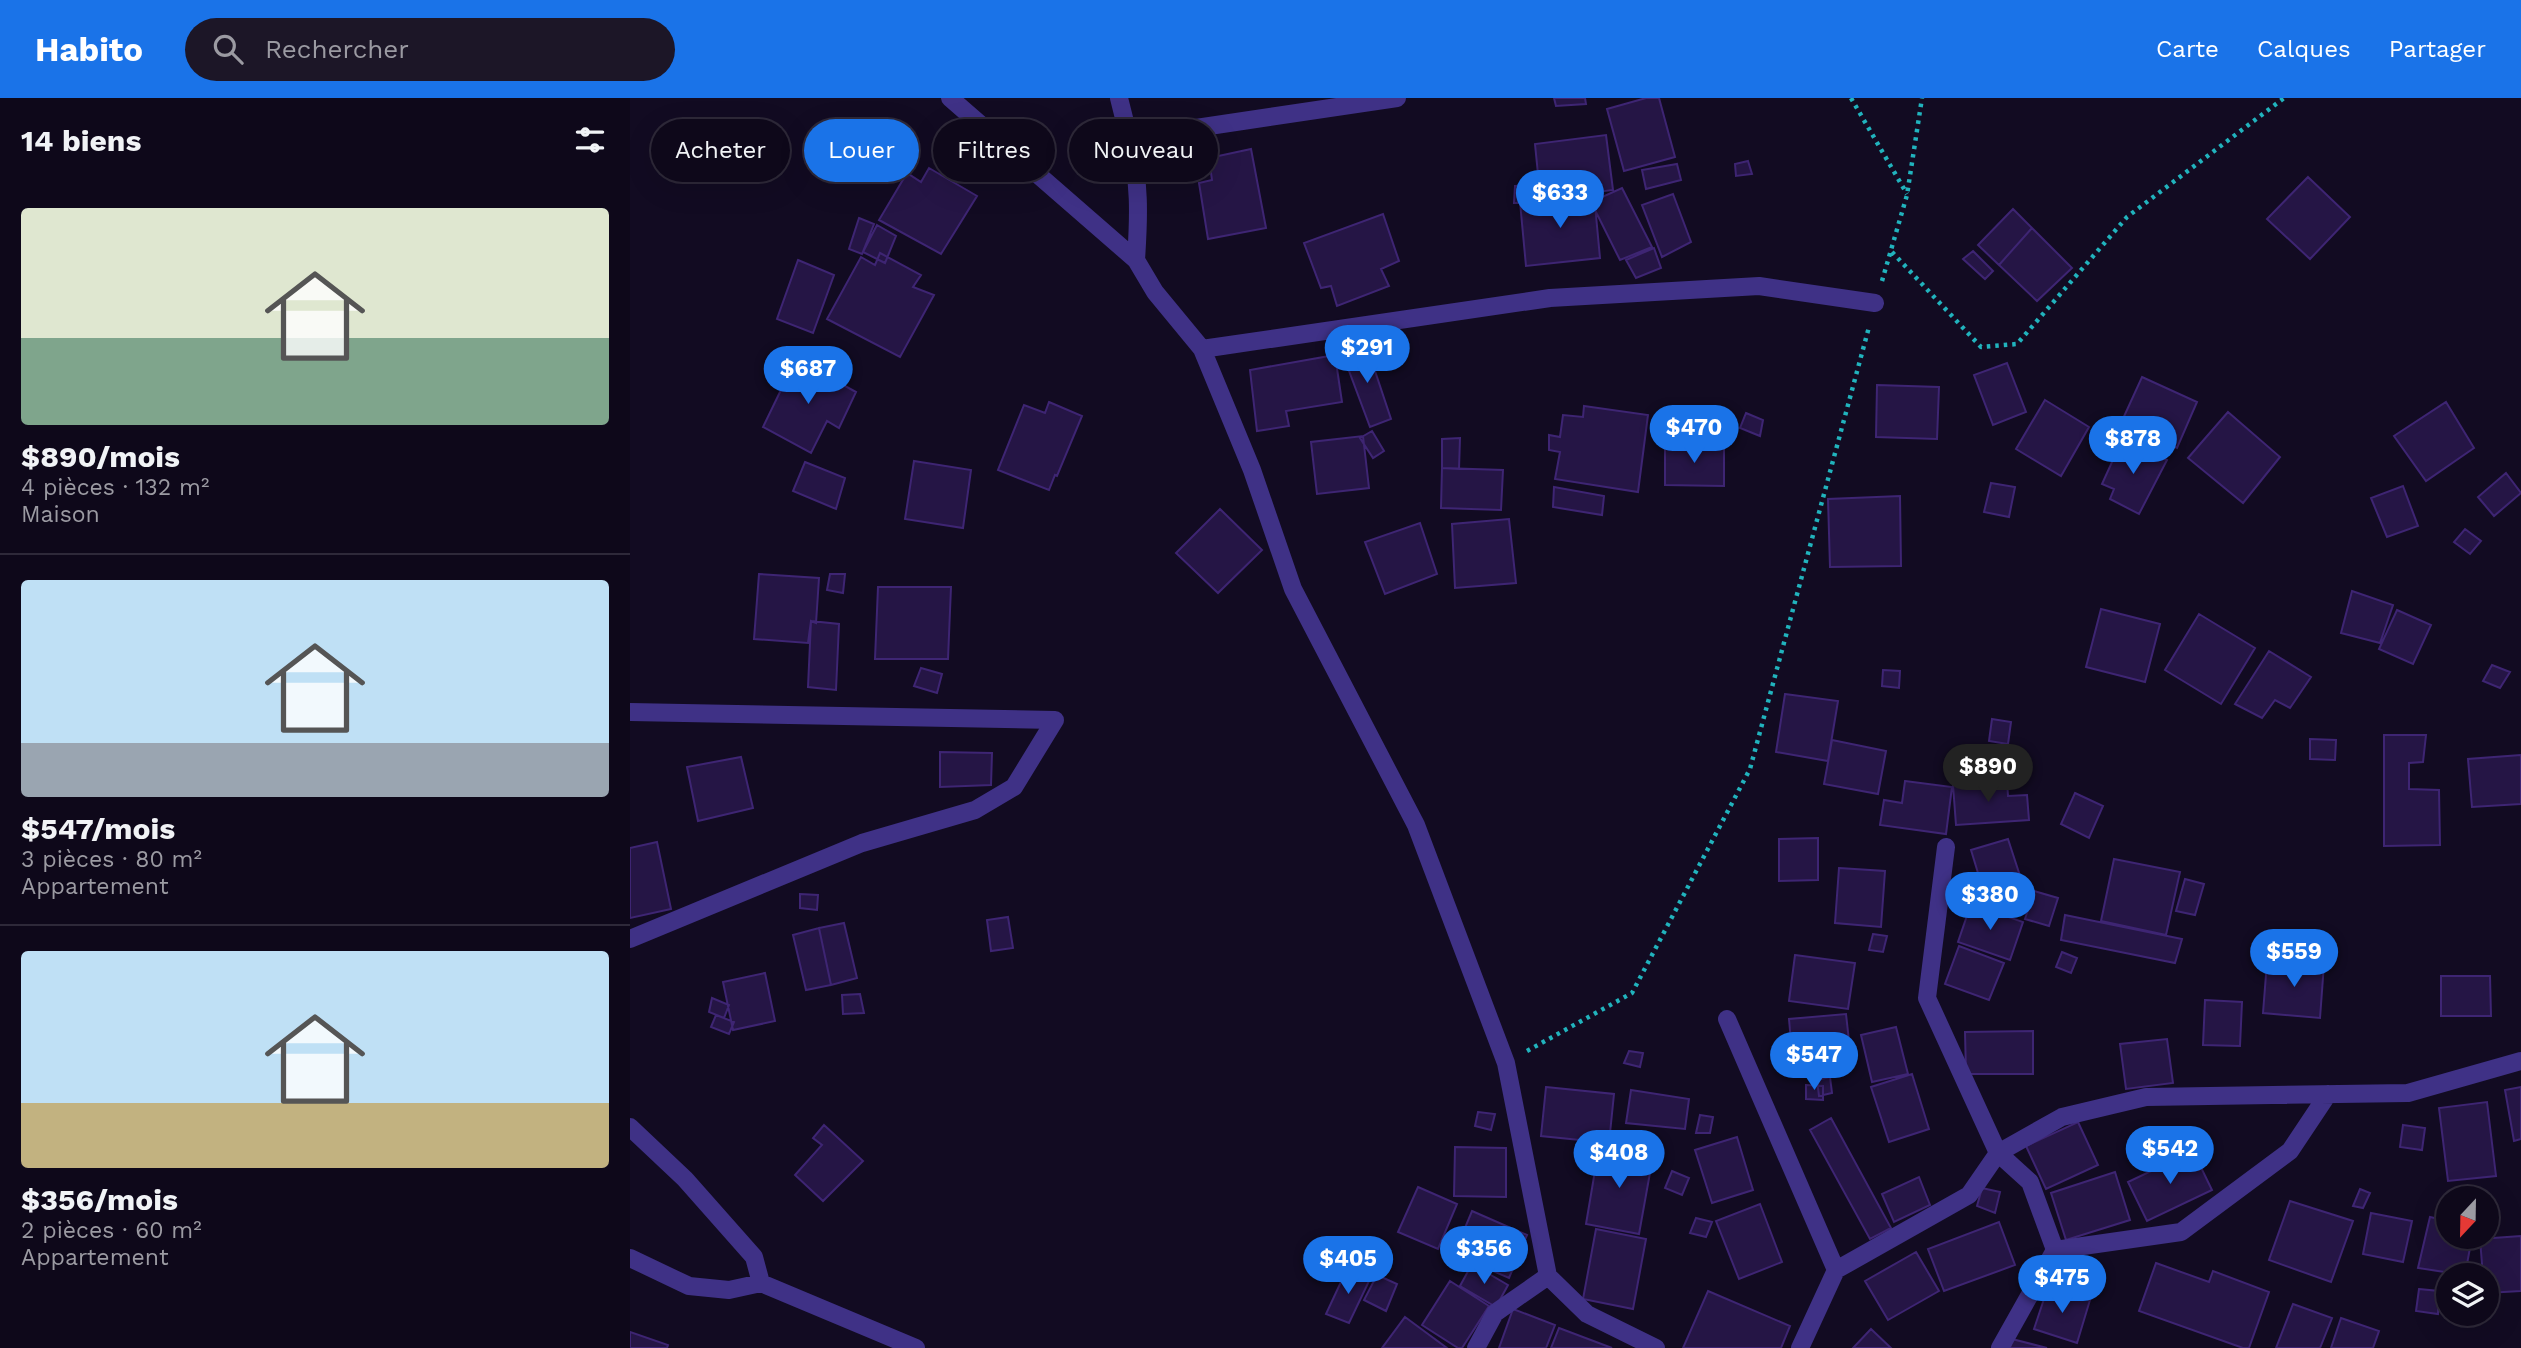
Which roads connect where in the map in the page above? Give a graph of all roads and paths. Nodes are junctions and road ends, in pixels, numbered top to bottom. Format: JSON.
{"nodes":[{"id":1,"x":950,"y":98,"type":"edge"},
{"id":2,"x":1119,"y":98,"type":"edge"},
{"id":3,"x":1398,"y":98,"type":"edge"},
{"id":4,"x":1851,"y":98,"type":"edge"},
{"id":5,"x":1922,"y":98,"type":"edge"},
{"id":6,"x":2284,"y":98,"type":"edge"},
{"id":7,"x":1124,"y":119,"type":"edge"},
{"id":8,"x":1218,"y":125,"type":"edge"},
{"id":9,"x":1138,"y":182,"type":"edge"},
{"id":10,"x":1907,"y":195,"type":"junction"},
{"id":11,"x":1892,"y":252,"type":"junction"},
{"id":12,"x":1136,"y":260,"type":"junction"},
{"id":13,"x":1875,"y":303,"type":"junction"},
{"id":14,"x":1202,"y":349,"type":"junction"},
{"id":15,"x":630,"y":712,"type":"edge"},
{"id":16,"x":1946,"y":846,"type":"dead end"},
{"id":17,"x":630,"y":939,"type":"edge"},
{"id":18,"x":1727,"y":1019,"type":"dead end"},
{"id":19,"x":2521,"y":1061,"type":"edge"},
{"id":20,"x":1506,"y":1063,"type":"junction"},
{"id":21,"x":2328,"y":1094,"type":"junction"},
{"id":22,"x":630,"y":1127,"type":"edge"},
{"id":23,"x":1998,"y":1153,"type":"junction"},
{"id":24,"x":2055,"y":1251,"type":"junction"},
{"id":25,"x":630,"y":1258,"type":"edge"},
{"id":26,"x":1836,"y":1270,"type":"junction"},
{"id":27,"x":1548,"y":1276,"type":"junction"},
{"id":28,"x":761,"y":1283,"type":"junction"},
{"id":29,"x":916,"y":1348,"type":"edge"},
{"id":30,"x":1476,"y":1348,"type":"edge"},
{"id":31,"x":1656,"y":1348,"type":"edge"},
{"id":32,"x":1800,"y":1348,"type":"edge"},
{"id":33,"x":2000,"y":1348,"type":"edge"}],
"edges":[{"from":1,"to":12,"type":"street"},
{"from":2,"to":7,"type":"street"},
{"from":3,"to":8,"type":"street"},
{"from":4,"to":10,"type":"path"},
{"from":5,"to":10,"type":"path"},
{"from":6,"to":11,"type":"path"},
{"from":9,"to":12,"type":"street"},
{"from":10,"to":11,"type":"path"},
{"from":11,"to":13,"type":"path"},
{"from":12,"to":14,"type":"street"},
{"from":13,"to":14,"type":"street"},
{"from":13,"to":20,"type":"path"},
{"from":14,"to":20,"type":"street"},
{"from":15,"to":17,"type":"street"},
{"from":16,"to":23,"type":"street"},
{"from":18,"to":26,"type":"street"},
{"from":19,"to":21,"type":"street"},
{"from":20,"to":27,"type":"street"},
{"from":21,"to":23,"type":"street"},
{"from":21,"to":24,"type":"street"},
{"from":22,"to":28,"type":"street"},
{"from":23,"to":24,"type":"street"},
{"from":23,"to":26,"type":"street"},
{"from":24,"to":33,"type":"street"},
{"from":25,"to":28,"type":"street"},
{"from":26,"to":32,"type":"street"},
{"from":27,"to":30,"type":"street"},
{"from":27,"to":31,"type":"street"},
{"from":28,"to":29,"type":"street"}]}
